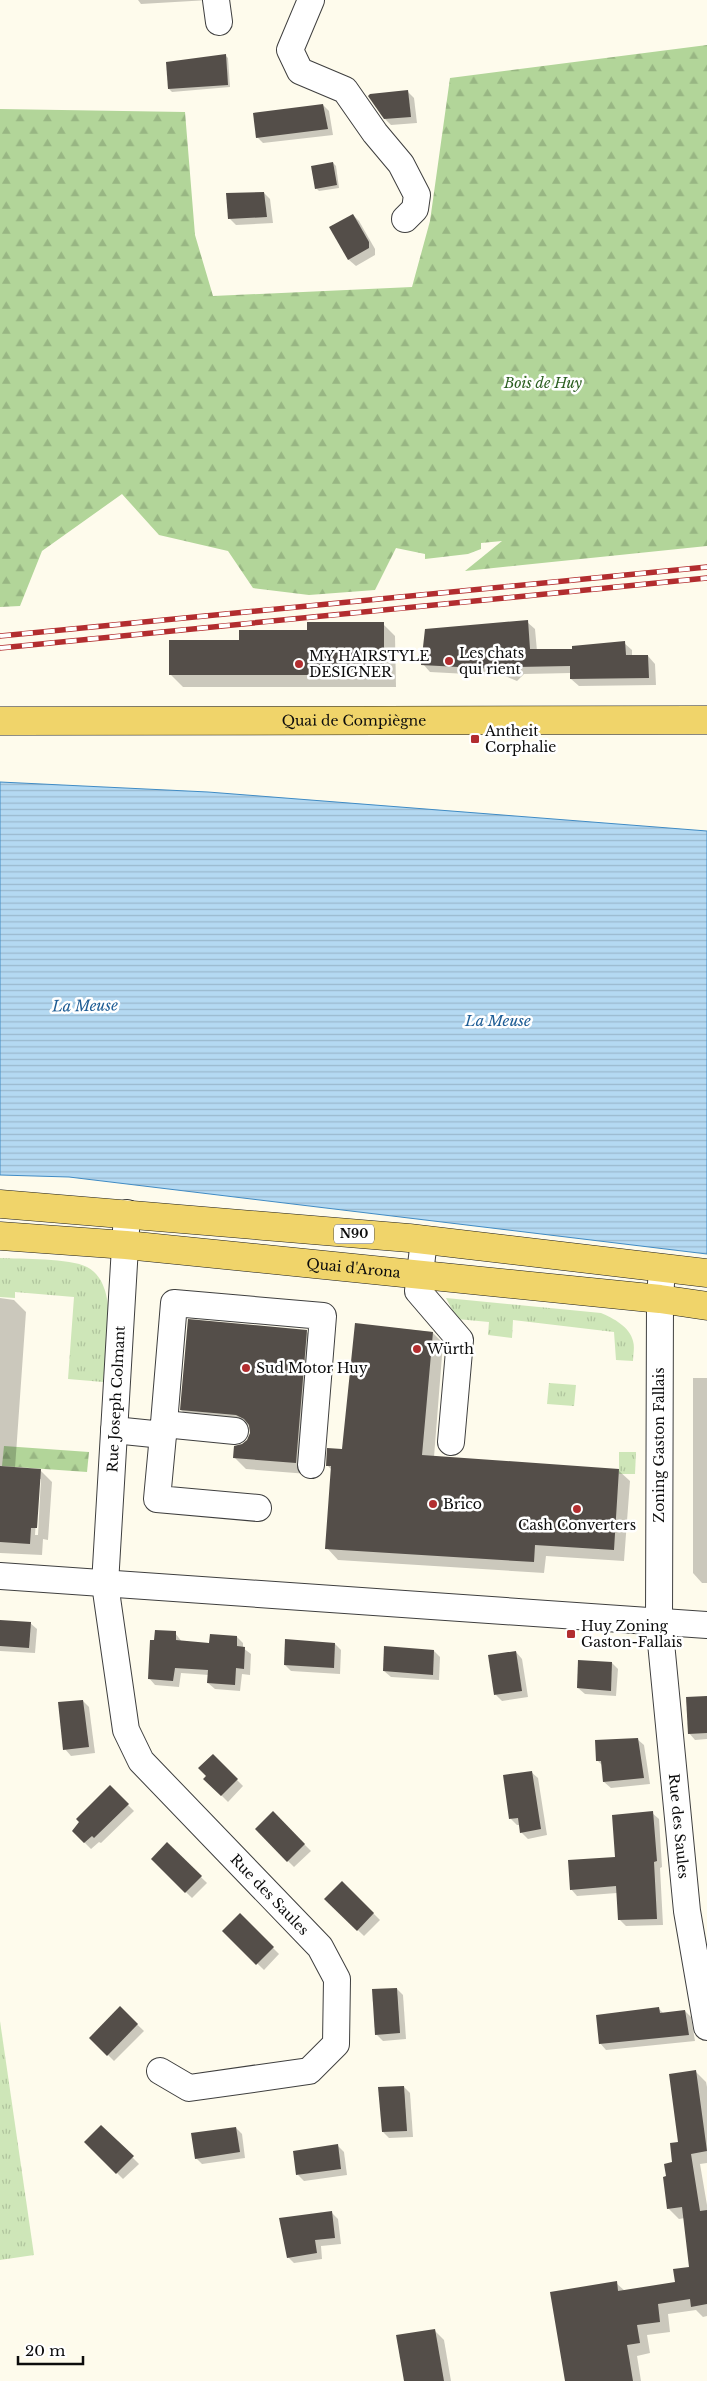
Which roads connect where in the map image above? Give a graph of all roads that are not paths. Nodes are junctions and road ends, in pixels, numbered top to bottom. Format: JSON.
{"nodes":[{"id":1,"x":311,"y":0,"type":"edge"},
{"id":2,"x":404,"y":219,"type":"dead end"},
{"id":3,"x":707,"y":720,"type":"edge"},
{"id":4,"x":0,"y":721,"type":"edge"},
{"id":5,"x":0,"y":1204,"type":"edge"},
{"id":6,"x":128,"y":1214,"type":"junction"},
{"id":7,"x":0,"y":1236,"type":"edge"},
{"id":8,"x":424,"y":1240,"type":"junction"},
{"id":9,"x":126,"y":1245,"type":"junction"},
{"id":10,"x":662,"y":1268,"type":"junction"},
{"id":11,"x":707,"y":1273,"type":"edge"},
{"id":12,"x":420,"y":1275,"type":"junction"},
{"id":13,"x":660,"y":1299,"type":"junction"},
{"id":14,"x":707,"y":1306,"type":"edge"},
{"id":15,"x":164,"y":1429,"type":"junction"},
{"id":16,"x":114,"y":1430,"type":"junction"},
{"id":17,"x":235,"y":1431,"type":"dead end"},
{"id":18,"x":451,"y":1442,"type":"dead end"},
{"id":19,"x":311,"y":1465,"type":"dead end"},
{"id":20,"x":258,"y":1508,"type":"dead end"},
{"id":21,"x":0,"y":1576,"type":"edge"},
{"id":22,"x":105,"y":1584,"type":"junction"},
{"id":23,"x":659,"y":1622,"type":"junction"},
{"id":24,"x":707,"y":1625,"type":"edge"},
{"id":25,"x":707,"y":2027,"type":"edge"},
{"id":26,"x":160,"y":2071,"type":"dead end"}],
"edges":[{"from":1,"to":2,"type":"street"},
{"from":3,"to":4,"type":"main road","name":"Quai de Compiègne"},
{"from":5,"to":6,"type":"main road","number":"N90"},
{"from":6,"to":8,"type":"main road","number":"N90"},
{"from":6,"to":9,"type":"street","name":"Rue Joseph Colmant"},
{"from":7,"to":9,"type":"main road","name":"Quai d'Arona"},
{"from":8,"to":10,"type":"main road","number":"N90"},
{"from":8,"to":12,"type":"street"},
{"from":9,"to":12,"type":"main road","name":"Quai d'Arona"},
{"from":9,"to":16,"type":"street","name":"Rue Joseph Colmant"},
{"from":10,"to":11,"type":"main road","number":"N90"},
{"from":10,"to":13,"type":"street","name":"Zoning Gaston Fallais"},
{"from":12,"to":13,"type":"main road","name":"Quai d'Arona"},
{"from":12,"to":18,"type":"street"},
{"from":13,"to":14,"type":"main road","name":"Quai d'Arona"},
{"from":13,"to":23,"type":"street","name":"Zoning Gaston Fallais"},
{"from":15,"to":16,"type":"street"},
{"from":15,"to":17,"type":"street"},
{"from":15,"to":19,"type":"street"},
{"from":15,"to":20,"type":"street"},
{"from":16,"to":22,"type":"street","name":"Rue Joseph Colmant"},
{"from":21,"to":22,"type":"street"},
{"from":22,"to":23,"type":"street"},
{"from":22,"to":26,"type":"street","name":"Rue des Saules"},
{"from":23,"to":24,"type":"street"},
{"from":23,"to":25,"type":"street","name":"Rue des Saules"}]}
